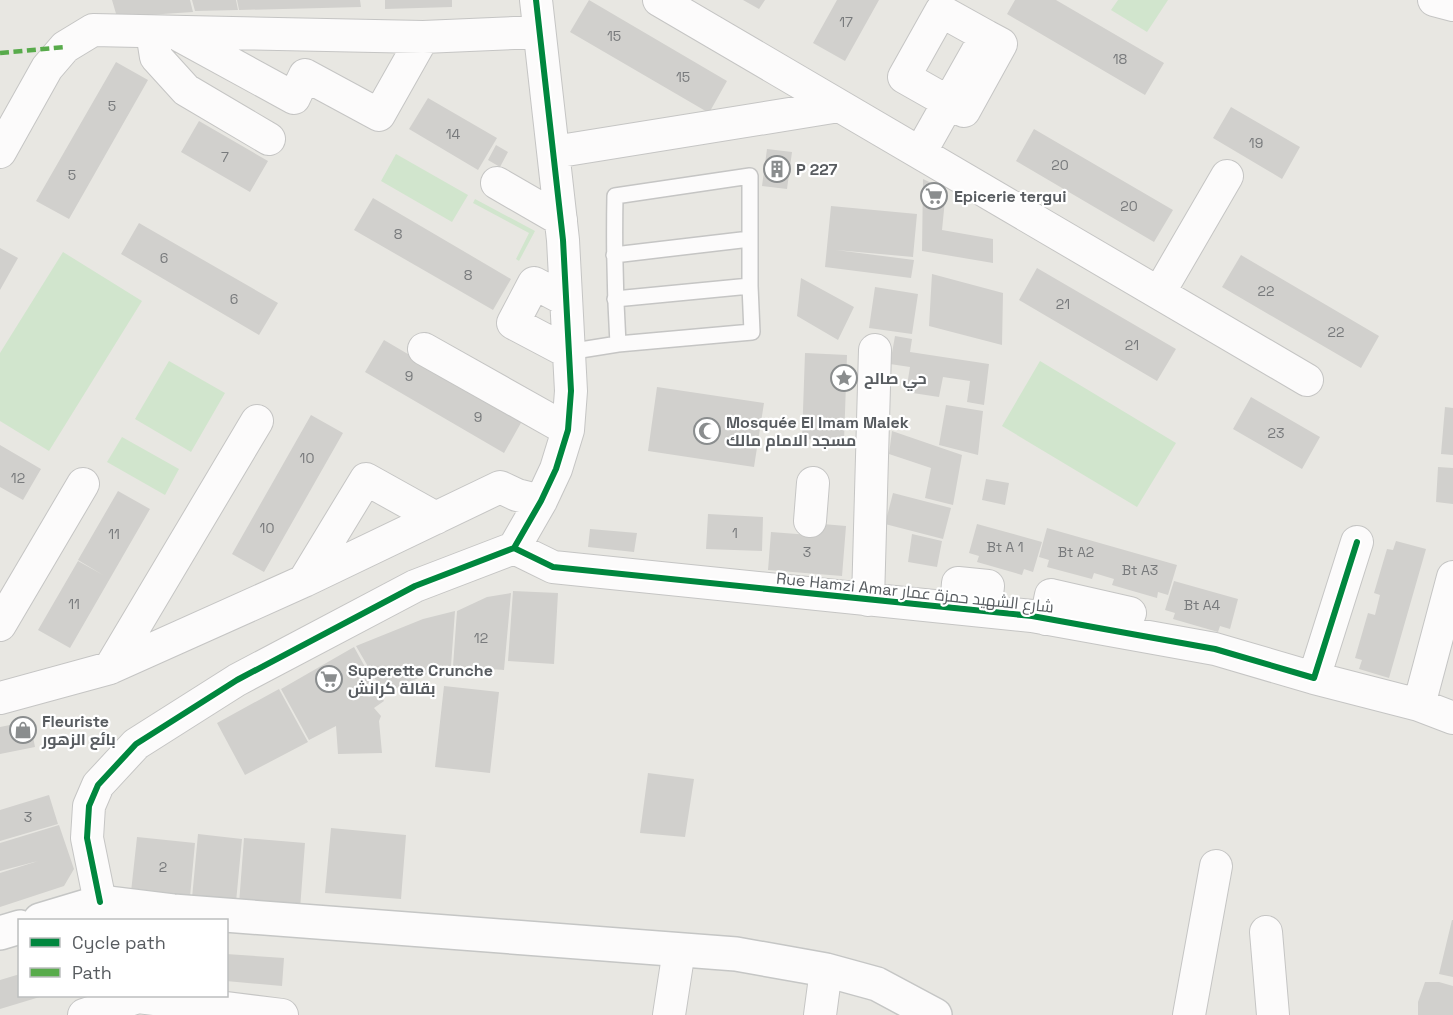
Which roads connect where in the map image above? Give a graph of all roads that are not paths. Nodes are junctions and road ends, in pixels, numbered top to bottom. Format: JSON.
{"nodes":[{"id":1,"x":536,"y":0,"type":"edge"},
{"id":2,"x":659,"y":0,"type":"edge"},
{"id":3,"x":1434,"y":0,"type":"edge"},
{"id":4,"x":1453,"y":5,"type":"edge"},
{"id":5,"x":163,"y":32,"type":"junction"},
{"id":6,"x":538,"y":32,"type":"junction"},
{"id":7,"x":423,"y":37,"type":"junction"},
{"id":8,"x":949,"y":103,"type":"junction"},
{"id":9,"x":839,"y":106,"type":"junction"},
{"id":10,"x":269,"y":139,"type":"dead end"},
{"id":11,"x":0,"y":152,"type":"edge"},
{"id":12,"x":554,"y":152,"type":"junction"},
{"id":13,"x":920,"y":153,"type":"junction"},
{"id":14,"x":1227,"y":176,"type":"dead end"},
{"id":15,"x":497,"y":183,"type":"dead end"},
{"id":16,"x":561,"y":220,"type":"junction"},
{"id":17,"x":750,"y":239,"type":"junction"},
{"id":18,"x":615,"y":255,"type":"junction"},
{"id":19,"x":750,"y":286,"type":"junction"},
{"id":20,"x":1159,"y":293,"type":"junction"},
{"id":21,"x":615,"y":299,"type":"junction"},
{"id":22,"x":566,"y":300,"type":"junction"},
{"id":23,"x":618,"y":344,"type":"junction"},
{"id":24,"x":424,"y":349,"type":"dead end"},
{"id":25,"x":875,"y":350,"type":"dead end"},
{"id":26,"x":568,"y":352,"type":"junction"},
{"id":27,"x":1307,"y":380,"type":"dead end"},
{"id":28,"x":257,"y":421,"type":"dead end"},
{"id":29,"x":567,"y":430,"type":"junction"},
{"id":30,"x":813,"y":483,"type":"dead end"},
{"id":31,"x":83,"y":484,"type":"dead end"},
{"id":32,"x":541,"y":501,"type":"junction"},
{"id":33,"x":436,"y":518,"type":"junction"},
{"id":34,"x":810,"y":520,"type":"dead end"},
{"id":35,"x":1357,"y":542,"type":"dead end"},
{"id":36,"x":514,"y":548,"type":"junction"},
{"id":37,"x":1453,"y":577,"type":"edge"},
{"id":38,"x":304,"y":581,"type":"junction"},
{"id":39,"x":868,"y":600,"type":"junction"},
{"id":40,"x":0,"y":625,"type":"edge"},
{"id":41,"x":110,"y":668,"type":"junction"},
{"id":42,"x":1314,"y":678,"type":"junction"},
{"id":43,"x":0,"y":699,"type":"edge"},
{"id":44,"x":1419,"y":705,"type":"junction"},
{"id":45,"x":1453,"y":718,"type":"edge"},
{"id":46,"x":1216,"y":866,"type":"dead end"},
{"id":47,"x":115,"y":909,"type":"edge"},
{"id":48,"x":52,"y":919,"type":"edge"},
{"id":49,"x":18,"y":928,"type":"edge"},
{"id":50,"x":1266,"y":932,"type":"dead end"},
{"id":51,"x":0,"y":933,"type":"edge"},
{"id":52,"x":679,"y":950,"type":"junction"},
{"id":53,"x":826,"y":970,"type":"junction"},
{"id":54,"x":138,"y":1002,"type":"edge"},
{"id":55,"x":824,"y":1013,"type":"edge"},
{"id":56,"x":84,"y":1015,"type":"edge"},
{"id":57,"x":282,"y":1015,"type":"edge"},
{"id":58,"x":669,"y":1015,"type":"edge"},
{"id":59,"x":935,"y":1015,"type":"edge"},
{"id":60,"x":1189,"y":1015,"type":"edge"},
{"id":61,"x":1273,"y":1015,"type":"edge"}],
"edges":[{"from":1,"to":6,"type":"street"},
{"from":2,"to":9,"type":"street"},
{"from":3,"to":4,"type":"street"},
{"from":5,"to":7,"type":"street"},
{"from":5,"to":7,"type":"street"},
{"from":5,"to":10,"type":"street"},
{"from":5,"to":11,"type":"street"},
{"from":6,"to":7,"type":"street"},
{"from":6,"to":12,"type":"street"},
{"from":8,"to":8,"type":"street"},
{"from":8,"to":13,"type":"street"},
{"from":9,"to":12,"type":"street"},
{"from":9,"to":13,"type":"street"},
{"from":12,"to":16,"type":"street"},
{"from":13,"to":20,"type":"street"},
{"from":14,"to":20,"type":"street"},
{"from":15,"to":16,"type":"street"},
{"from":16,"to":22,"type":"street"},
{"from":17,"to":18,"type":"lane"},
{"from":17,"to":18,"type":"lane"},
{"from":17,"to":19,"type":"lane"},
{"from":18,"to":21,"type":"lane"},
{"from":19,"to":21,"type":"lane"},
{"from":19,"to":23,"type":"lane"},
{"from":20,"to":27,"type":"street"},
{"from":21,"to":23,"type":"lane"},
{"from":22,"to":26,"type":"street"},
{"from":22,"to":26,"type":"street"},
{"from":23,"to":26,"type":"lane"},
{"from":24,"to":29,"type":"street"},
{"from":25,"to":39,"type":"street"},
{"from":26,"to":29,"type":"street"},
{"from":28,"to":41,"type":"street"},
{"from":29,"to":32,"type":"street"},
{"from":30,"to":34,"type":"street"},
{"from":31,"to":40,"type":"street"},
{"from":32,"to":33,"type":"street"},
{"from":32,"to":36,"type":"street"},
{"from":33,"to":38,"type":"street"},
{"from":33,"to":38,"type":"street"},
{"from":35,"to":42,"type":"street"},
{"from":36,"to":39,"type":"street","name":"Rue Hamzi Amar شارع الشهيد حمزة عمار"},
{"from":36,"to":47,"type":"street"},
{"from":37,"to":44,"type":"street"},
{"from":38,"to":41,"type":"street"},
{"from":39,"to":42,"type":"street","name":"Rue Hamzi Amar شارع الشهيد حمزة عمار"},
{"from":41,"to":43,"type":"street"},
{"from":42,"to":44,"type":"street","name":"Rue Hamzi Amar شارع الشهيد حمزة عمار"},
{"from":44,"to":45,"type":"street","name":"Rue Hamzi Amar شارع الشهيد حمزة عمار"},
{"from":46,"to":60,"type":"street"},
{"from":47,"to":48,"type":"main road"},
{"from":47,"to":52,"type":"main road"},
{"from":49,"to":51,"type":"main road"},
{"from":50,"to":61,"type":"street"},
{"from":52,"to":53,"type":"main road"},
{"from":52,"to":58,"type":"street"},
{"from":53,"to":55,"type":"street"},
{"from":53,"to":59,"type":"main road"},
{"from":54,"to":56,"type":"street"},
{"from":54,"to":57,"type":"street"}]}
